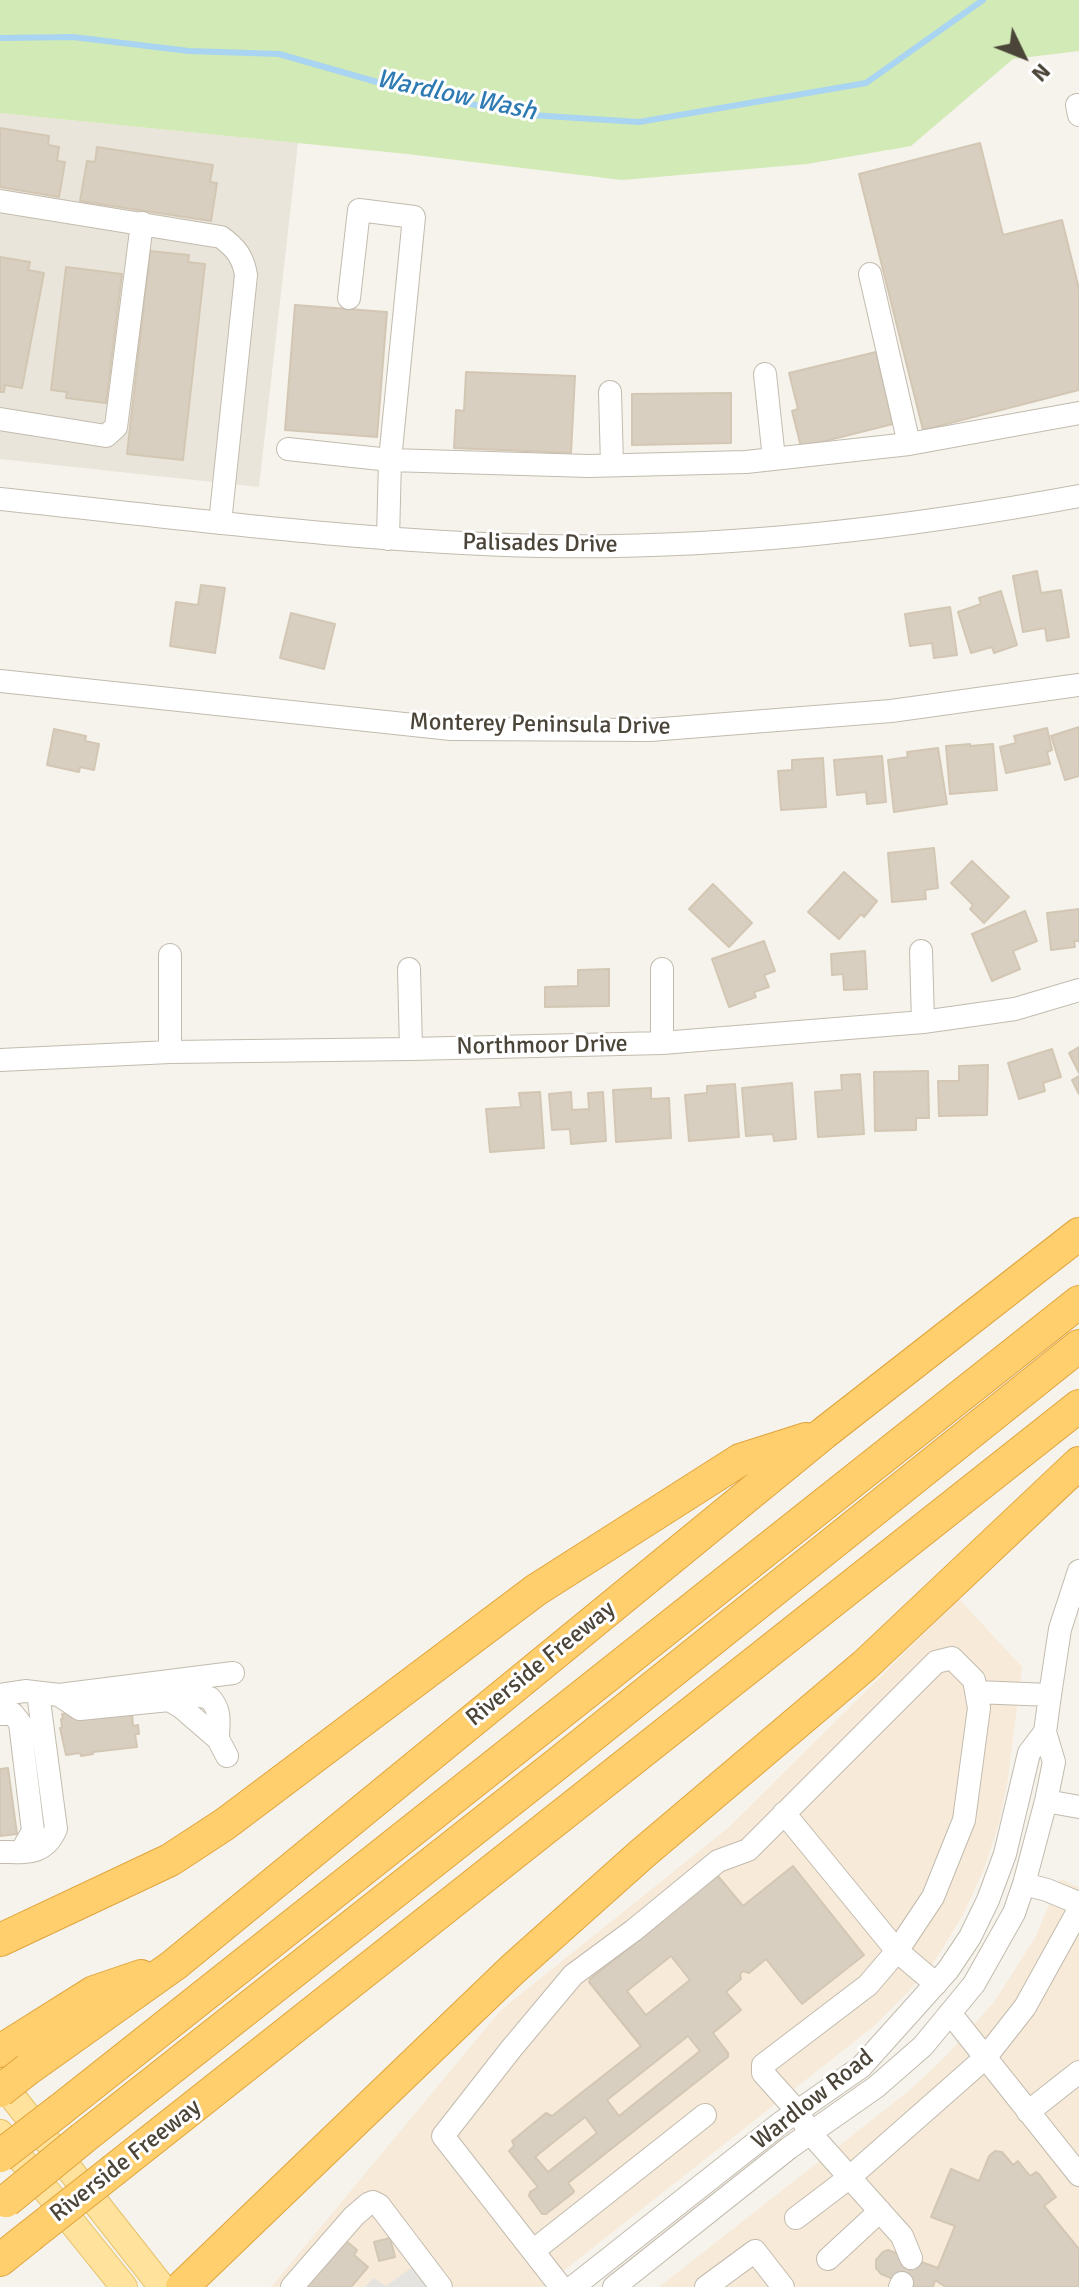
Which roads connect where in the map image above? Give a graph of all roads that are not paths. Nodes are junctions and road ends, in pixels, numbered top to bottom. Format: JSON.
{"nodes":[{"id":1,"x":0,"y":201,"type":"edge"},
{"id":2,"x":142,"y":223,"type":"junction"},
{"id":3,"x":870,"y":274,"type":"dead end"},
{"id":4,"x":349,"y":298,"type":"dead end"},
{"id":5,"x":765,"y":374,"type":"dead end"},
{"id":6,"x":610,"y":392,"type":"dead end"},
{"id":7,"x":1079,"y":413,"type":"edge"},
{"id":8,"x":0,"y":419,"type":"edge"},
{"id":9,"x":909,"y":444,"type":"junction"},
{"id":10,"x":288,"y":449,"type":"dead end"},
{"id":11,"x":774,"y":459,"type":"junction"},
{"id":12,"x":390,"y":460,"type":"junction"},
{"id":13,"x":612,"y":465,"type":"junction"},
{"id":14,"x":1079,"y":496,"type":"edge"},
{"id":15,"x":0,"y":499,"type":"edge"},
{"id":16,"x":220,"y":523,"type":"junction"},
{"id":17,"x":388,"y":539,"type":"junction"},
{"id":18,"x":0,"y":681,"type":"edge"},
{"id":19,"x":1079,"y":685,"type":"edge"},
{"id":20,"x":921,"y":951,"type":"dead end"},
{"id":21,"x":170,"y":955,"type":"dead end"},
{"id":22,"x":409,"y":969,"type":"dead end"},
{"id":23,"x":662,"y":969,"type":"dead end"},
{"id":24,"x":1079,"y":990,"type":"edge"},
{"id":25,"x":923,"y":1022,"type":"junction"},
{"id":26,"x":662,"y":1043,"type":"junction"},
{"id":27,"x":411,"y":1049,"type":"junction"},
{"id":28,"x":170,"y":1052,"type":"junction"},
{"id":29,"x":0,"y":1060,"type":"edge"},
{"id":30,"x":1079,"y":1234,"type":"edge"},
{"id":31,"x":1079,"y":1302,"type":"edge"},
{"id":32,"x":1079,"y":1346,"type":"edge"},
{"id":33,"x":1079,"y":1406,"type":"edge"},
{"id":34,"x":824,"y":1433,"type":"junction"},
{"id":35,"x":1079,"y":1463,"type":"edge"},
{"id":36,"x":1078,"y":1578,"type":"edge"},
{"id":37,"x":233,"y":1673,"type":"dead end"},
{"id":38,"x":976,"y":1692,"type":"junction"},
{"id":39,"x":49,"y":1694,"type":"junction"},
{"id":40,"x":0,"y":1695,"type":"edge"},
{"id":41,"x":1050,"y":1695,"type":"junction"},
{"id":42,"x":0,"y":1714,"type":"edge"},
{"id":43,"x":1045,"y":1732,"type":"junction"},
{"id":44,"x":222,"y":1747,"type":"dead end"},
{"id":45,"x":1046,"y":1801,"type":"junction"},
{"id":46,"x":1079,"y":1807,"type":"edge"},
{"id":47,"x":784,"y":1813,"type":"junction"},
{"id":48,"x":10,"y":1852,"type":"edge"},
{"id":49,"x":1024,"y":1884,"type":"junction"},
{"id":50,"x":988,"y":1900,"type":"junction"},
{"id":51,"x":1014,"y":1913,"type":"junction"},
{"id":52,"x":0,"y":1940,"type":"edge"},
{"id":53,"x":897,"y":1951,"type":"junction"},
{"id":54,"x":174,"y":1965,"type":"junction"},
{"id":55,"x":936,"y":1984,"type":"junction"},
{"id":56,"x":950,"y":2013,"type":"junction"},
{"id":57,"x":0,"y":2051,"type":"edge"},
{"id":58,"x":985,"y":2058,"type":"junction"},
{"id":59,"x":1079,"y":2072,"type":"edge"},
{"id":60,"x":14,"y":2075,"type":"edge"},
{"id":61,"x":0,"y":2091,"type":"edge"},
{"id":62,"x":798,"y":2112,"type":"junction"},
{"id":63,"x":1028,"y":2112,"type":"junction"},
{"id":64,"x":705,"y":2115,"type":"dead end"},
{"id":65,"x":0,"y":2133,"type":"edge"},
{"id":66,"x":810,"y":2133,"type":"junction"},
{"id":67,"x":0,"y":2156,"type":"edge"},
{"id":68,"x":1076,"y":2166,"type":"edge"},
{"id":69,"x":850,"y":2177,"type":"junction"},
{"id":70,"x":3,"y":2203,"type":"edge"},
{"id":71,"x":880,"y":2211,"type":"junction"},
{"id":72,"x":796,"y":2218,"type":"dead end"},
{"id":73,"x":16,"y":2247,"type":"edge"},
{"id":74,"x":533,"y":2251,"type":"junction"},
{"id":75,"x":911,"y":2258,"type":"dead end"},
{"id":76,"x":828,"y":2259,"type":"dead end"},
{"id":77,"x":0,"y":2276,"type":"edge"},
{"id":78,"x":124,"y":2287,"type":"edge"},
{"id":79,"x":162,"y":2287,"type":"edge"},
{"id":80,"x":182,"y":2287,"type":"edge"},
{"id":81,"x":292,"y":2287,"type":"edge"},
{"id":82,"x":441,"y":2287,"type":"edge"},
{"id":83,"x":561,"y":2287,"type":"edge"},
{"id":84,"x":573,"y":2287,"type":"edge"},
{"id":85,"x":614,"y":2287,"type":"edge"},
{"id":86,"x":706,"y":2287,"type":"edge"},
{"id":87,"x":783,"y":2287,"type":"edge"}],
"edges":[{"from":1,"to":2,"type":"street"},
{"from":2,"to":8,"type":"street"},
{"from":2,"to":16,"type":"street"},
{"from":3,"to":9,"type":"street"},
{"from":4,"to":12,"type":"street"},
{"from":5,"to":11,"type":"street"},
{"from":6,"to":13,"type":"street"},
{"from":7,"to":9,"type":"street"},
{"from":9,"to":11,"type":"street"},
{"from":10,"to":12,"type":"street"},
{"from":11,"to":13,"type":"street"},
{"from":12,"to":13,"type":"street"},
{"from":12,"to":17,"type":"street"},
{"from":14,"to":17,"type":"street","name":"Palisades Drive"},
{"from":15,"to":16,"type":"street","name":"Palisades Drive"},
{"from":16,"to":17,"type":"street","name":"Palisades Drive"},
{"from":18,"to":19,"type":"street","name":"Monterey Peninsula Drive"},
{"from":20,"to":25,"type":"street"},
{"from":21,"to":28,"type":"street"},
{"from":22,"to":27,"type":"street"},
{"from":23,"to":26,"type":"street"},
{"from":24,"to":25,"type":"street","name":"Northmoor Drive"},
{"from":25,"to":26,"type":"street","name":"Northmoor Drive"},
{"from":26,"to":27,"type":"street","name":"Northmoor Drive"},
{"from":27,"to":28,"type":"street","name":"Northmoor Drive"},
{"from":28,"to":29,"type":"street","name":"Northmoor Drive"},
{"from":30,"to":34,"type":"highway","name":"Riverside Freeway"},
{"from":31,"to":67,"type":"highway","bridge":true},
{"from":32,"to":70,"type":"highway","bridge":true},
{"from":33,"to":73,"type":"highway","name":"Riverside Freeway","bridge":true},
{"from":34,"to":52,"type":"highway"},
{"from":34,"to":54,"type":"highway","name":"Riverside Freeway"},
{"from":35,"to":80,"type":"highway"},
{"from":36,"to":41,"type":"street","name":"Wardlow Road"},
{"from":37,"to":39,"type":"street"},
{"from":38,"to":41,"type":"street"},
{"from":38,"to":47,"type":"street"},
{"from":38,"to":53,"type":"street"},
{"from":39,"to":40,"type":"street"},
{"from":39,"to":44,"type":"street"},
{"from":39,"to":48,"type":"street"},
{"from":41,"to":43,"type":"street","name":"Wardlow Road"},
{"from":42,"to":48,"type":"street"},
{"from":43,"to":45,"type":"street","name":"Wardlow Road"},
{"from":43,"to":50,"type":"street","name":"Wardlow Road"},
{"from":45,"to":46,"type":"street"},
{"from":45,"to":49,"type":"street","name":"Wardlow Road"},
{"from":47,"to":53,"type":"street"},
{"from":47,"to":74,"type":"street"},
{"from":49,"to":51,"type":"street","name":"Wardlow Road"},
{"from":49,"to":58,"type":"street"},
{"from":50,"to":51,"type":"street"},
{"from":50,"to":55,"type":"street","name":"Wardlow Road"},
{"from":51,"to":56,"type":"street","name":"Wardlow Road"},
{"from":53,"to":55,"type":"street"},
{"from":53,"to":62,"type":"street"},
{"from":54,"to":57,"type":"highway"},
{"from":54,"to":60,"type":"highway","name":"Riverside Freeway"},
{"from":55,"to":62,"type":"street","name":"Wardlow Road"},
{"from":56,"to":58,"type":"street"},
{"from":56,"to":66,"type":"street","name":"Wardlow Road"},
{"from":58,"to":63,"type":"street"},
{"from":58,"to":69,"type":"street"},
{"from":59,"to":63,"type":"street"},
{"from":60,"to":61,"type":"highway","name":"Riverside Freeway","bridge":true},
{"from":60,"to":79,"type":"main road"},
{"from":62,"to":66,"type":"street"},
{"from":62,"to":84,"type":"street","name":"Wardlow Road"},
{"from":63,"to":68,"type":"street"},
{"from":64,"to":74,"type":"street"},
{"from":65,"to":78,"type":"main road"},
{"from":66,"to":69,"type":"street"},
{"from":66,"to":85,"type":"street","name":"Wardlow Road"},
{"from":69,"to":71,"type":"street"},
{"from":69,"to":72,"type":"street"},
{"from":71,"to":75,"type":"street"},
{"from":71,"to":76,"type":"street"},
{"from":73,"to":77,"type":"highway","name":"Riverside Freeway"},
{"from":74,"to":83,"type":"street"},
{"from":81,"to":82,"type":"street"},
{"from":86,"to":87,"type":"street"}]}
